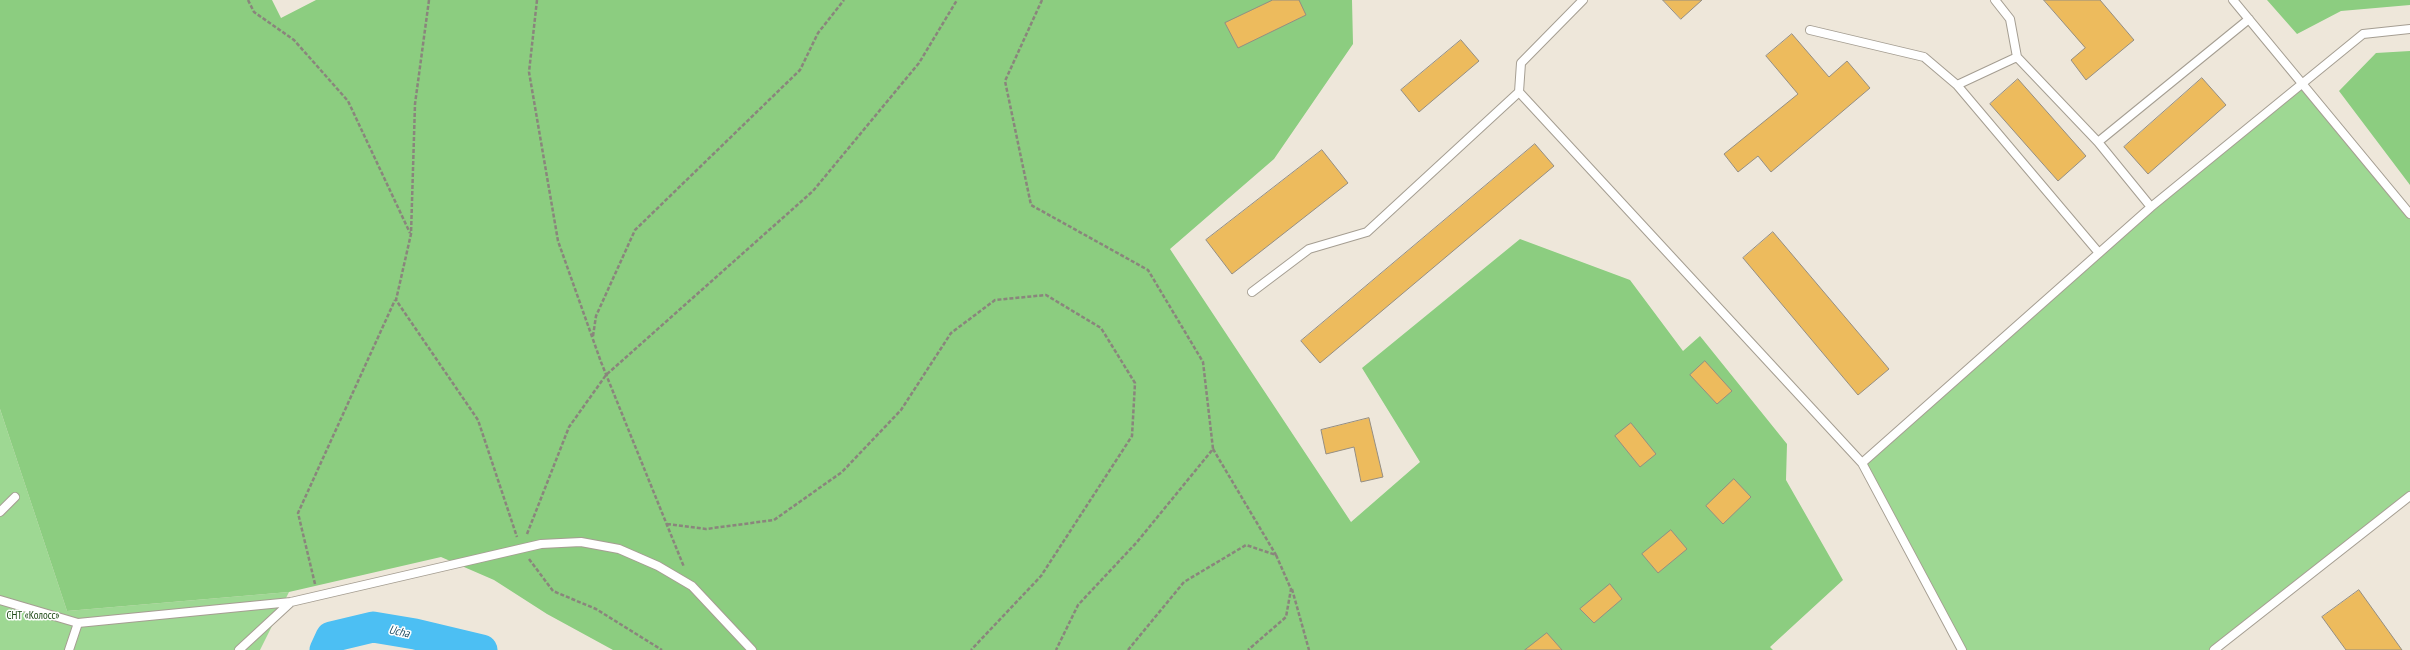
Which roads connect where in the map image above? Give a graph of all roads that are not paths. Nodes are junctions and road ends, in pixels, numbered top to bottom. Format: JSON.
{"nodes":[{"id":1,"x":1583,"y":0,"type":"edge"},
{"id":2,"x":1995,"y":0,"type":"edge"},
{"id":3,"x":2233,"y":0,"type":"edge"},
{"id":4,"x":2249,"y":19,"type":"junction"},
{"id":5,"x":2410,"y":29,"type":"edge"},
{"id":6,"x":1810,"y":30,"type":"dead end"},
{"id":7,"x":2017,"y":57,"type":"junction"},
{"id":8,"x":2300,"y":84,"type":"junction"},
{"id":9,"x":1957,"y":85,"type":"junction"},
{"id":10,"x":1519,"y":92,"type":"junction"},
{"id":11,"x":2098,"y":142,"type":"junction"},
{"id":12,"x":2151,"y":207,"type":"junction"},
{"id":13,"x":2410,"y":214,"type":"edge"},
{"id":14,"x":2099,"y":253,"type":"junction"},
{"id":15,"x":1252,"y":292,"type":"dead end"},
{"id":16,"x":1862,"y":463,"type":"junction"},
{"id":17,"x":2410,"y":496,"type":"edge"},
{"id":18,"x":15,"y":497,"type":"dead end"},
{"id":19,"x":0,"y":512,"type":"edge"},
{"id":20,"x":0,"y":600,"type":"edge"},
{"id":21,"x":291,"y":602,"type":"junction"},
{"id":22,"x":78,"y":623,"type":"junction"},
{"id":23,"x":69,"y":650,"type":"edge"},
{"id":24,"x":239,"y":650,"type":"edge"},
{"id":25,"x":752,"y":650,"type":"edge"},
{"id":26,"x":1962,"y":650,"type":"edge"},
{"id":27,"x":2214,"y":650,"type":"edge"}],
"edges":[{"from":1,"to":10,"type":"lane"},
{"from":2,"to":7,"type":"lane"},
{"from":3,"to":4,"type":"lane"},
{"from":4,"to":8,"type":"lane"},
{"from":4,"to":11,"type":"lane"},
{"from":5,"to":8,"type":"lane"},
{"from":6,"to":9,"type":"lane"},
{"from":7,"to":9,"type":"lane"},
{"from":7,"to":11,"type":"lane"},
{"from":8,"to":12,"type":"lane"},
{"from":8,"to":13,"type":"lane"},
{"from":9,"to":14,"type":"lane"},
{"from":10,"to":15,"type":"lane"},
{"from":10,"to":16,"type":"lane"},
{"from":11,"to":12,"type":"lane"},
{"from":12,"to":14,"type":"lane"},
{"from":14,"to":16,"type":"lane"},
{"from":16,"to":26,"type":"lane"},
{"from":17,"to":27,"type":"lane"},
{"from":18,"to":19,"type":"lane"},
{"from":20,"to":22,"type":"lane"},
{"from":21,"to":22,"type":"lane"},
{"from":21,"to":24,"type":"lane"},
{"from":21,"to":25,"type":"lane"},
{"from":22,"to":23,"type":"lane"}]}
